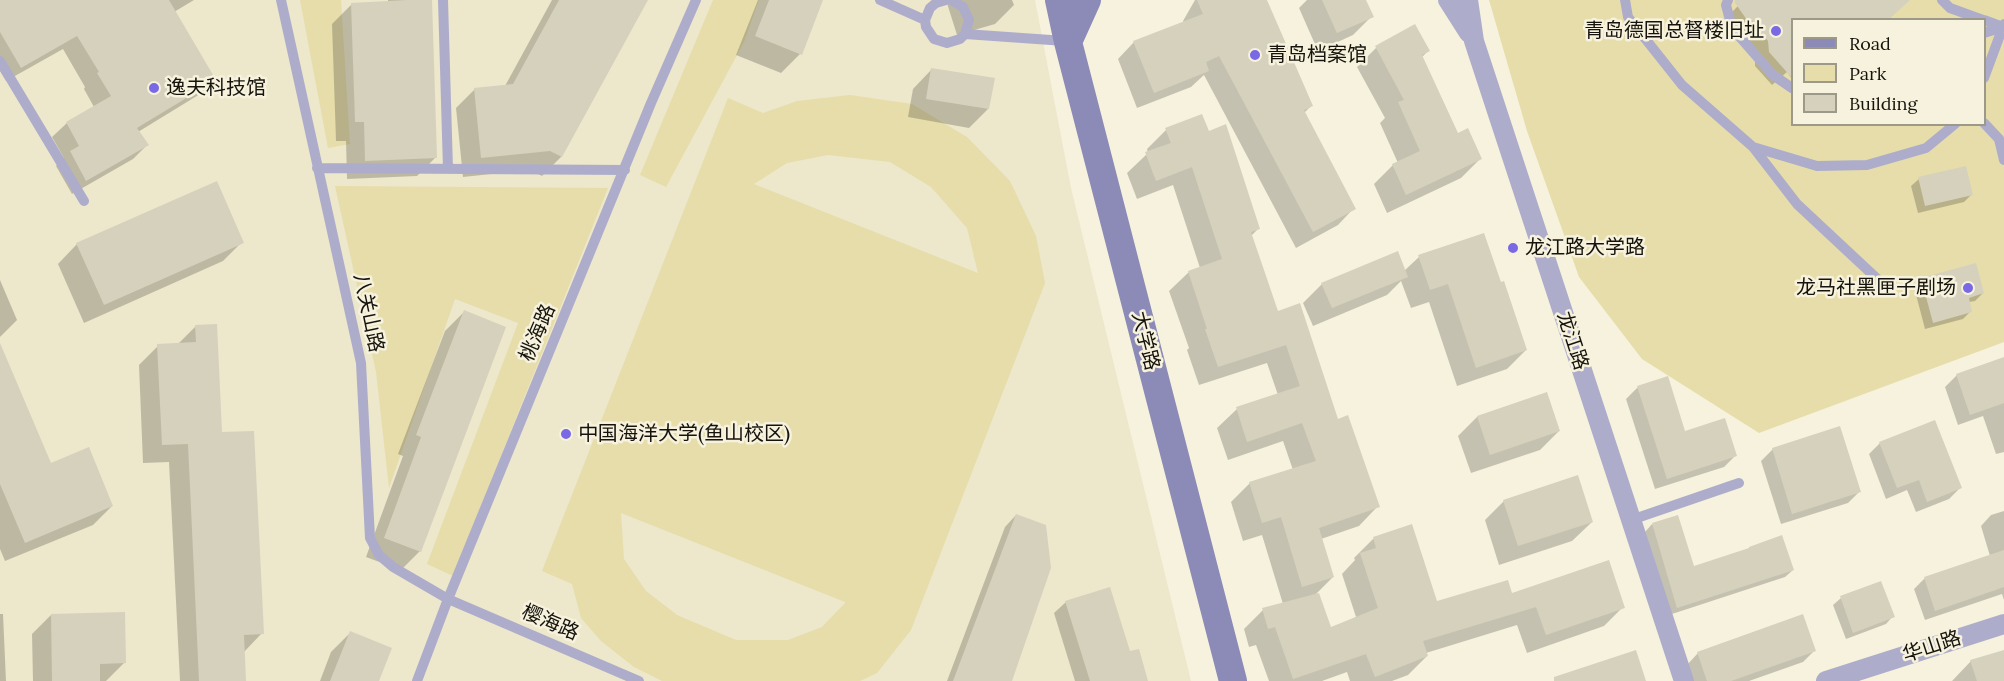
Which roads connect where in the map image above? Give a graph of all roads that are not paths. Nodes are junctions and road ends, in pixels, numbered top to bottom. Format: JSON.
{"nodes":[{"id":1,"x":281,"y":0,"type":"edge"},
{"id":2,"x":443,"y":0,"type":"edge"},
{"id":3,"x":696,"y":0,"type":"edge"},
{"id":4,"x":880,"y":0,"type":"edge"},
{"id":5,"x":946,"y":0,"type":"edge"},
{"id":6,"x":951,"y":0,"type":"edge"},
{"id":7,"x":1059,"y":0,"type":"edge"},
{"id":8,"x":1087,"y":0,"type":"edge"},
{"id":9,"x":1448,"y":0,"type":"edge"},
{"id":10,"x":1468,"y":0,"type":"edge"},
{"id":11,"x":1625,"y":0,"type":"edge"},
{"id":12,"x":1728,"y":0,"type":"edge"},
{"id":13,"x":1942,"y":0,"type":"edge"},
{"id":14,"x":1978,"y":18,"type":"edge"},
{"id":15,"x":925,"y":20,"type":"junction"},
{"id":16,"x":1986,"y":21,"type":"edge"},
{"id":17,"x":2003,"y":25,"type":"edge"},
{"id":18,"x":1986,"y":32,"type":"edge"},
{"id":19,"x":965,"y":34,"type":"junction"},
{"id":20,"x":1474,"y":41,"type":"junction"},
{"id":21,"x":1068,"y":42,"type":"junction"},
{"id":22,"x":0,"y":61,"type":"edge"},
{"id":23,"x":1986,"y":72,"type":"edge"},
{"id":24,"x":1791,"y":87,"type":"edge"},
{"id":25,"x":1986,"y":125,"type":"edge"},
{"id":26,"x":1953,"y":126,"type":"edge"},
{"id":27,"x":1753,"y":147,"type":"junction"},
{"id":28,"x":2004,"y":160,"type":"edge"},
{"id":29,"x":317,"y":168,"type":"junction"},
{"id":30,"x":448,"y":169,"type":"junction"},
{"id":31,"x":625,"y":170,"type":"junction"},
{"id":32,"x":84,"y":201,"type":"dead end"},
{"id":33,"x":1887,"y":288,"type":"dead end"},
{"id":34,"x":1739,"y":483,"type":"dead end"},
{"id":35,"x":1631,"y":520,"type":"junction"},
{"id":36,"x":447,"y":599,"type":"junction"},
{"id":37,"x":2004,"y":624,"type":"edge"},
{"id":38,"x":417,"y":681,"type":"edge"},
{"id":39,"x":639,"y":681,"type":"edge"},
{"id":40,"x":1233,"y":681,"type":"edge"},
{"id":41,"x":1684,"y":681,"type":"edge"},
{"id":42,"x":1826,"y":681,"type":"edge"}],
"edges":[{"from":1,"to":29,"type":"lane","name":"八关山路"},
{"from":2,"to":30,"type":"lane"},
{"from":3,"to":31,"type":"lane","name":"桃海路"},
{"from":4,"to":15,"type":"lane"},
{"from":5,"to":15,"type":"lane"},
{"from":6,"to":19,"type":"lane"},
{"from":7,"to":21,"type":"main road","name":"大学路"},
{"from":8,"to":21,"type":"main road"},
{"from":9,"to":20,"type":"street"},
{"from":10,"to":20,"type":"street","name":"龙江路"},
{"from":11,"to":27,"type":"lane"},
{"from":12,"to":24,"type":"lane"},
{"from":13,"to":14,"type":"lane"},
{"from":15,"to":19,"type":"lane"},
{"from":16,"to":17,"type":"lane"},
{"from":17,"to":18,"type":"lane"},
{"from":17,"to":23,"type":"lane"},
{"from":19,"to":21,"type":"lane"},
{"from":20,"to":35,"type":"street","name":"龙江路"},
{"from":21,"to":40,"type":"main road","name":"大学路"},
{"from":22,"to":32,"type":"lane"},
{"from":25,"to":28,"type":"lane"},
{"from":26,"to":27,"type":"lane"},
{"from":27,"to":33,"type":"lane"},
{"from":29,"to":30,"type":"lane"},
{"from":29,"to":36,"type":"lane","name":"八关山路"},
{"from":30,"to":31,"type":"lane"},
{"from":31,"to":36,"type":"lane","name":"桃海路"},
{"from":34,"to":35,"type":"lane"},
{"from":35,"to":41,"type":"street","name":"龙江路"},
{"from":36,"to":38,"type":"lane","name":"桃海路"},
{"from":36,"to":39,"type":"lane","name":"樱海路"},
{"from":37,"to":42,"type":"street","name":"华山路"}]}
